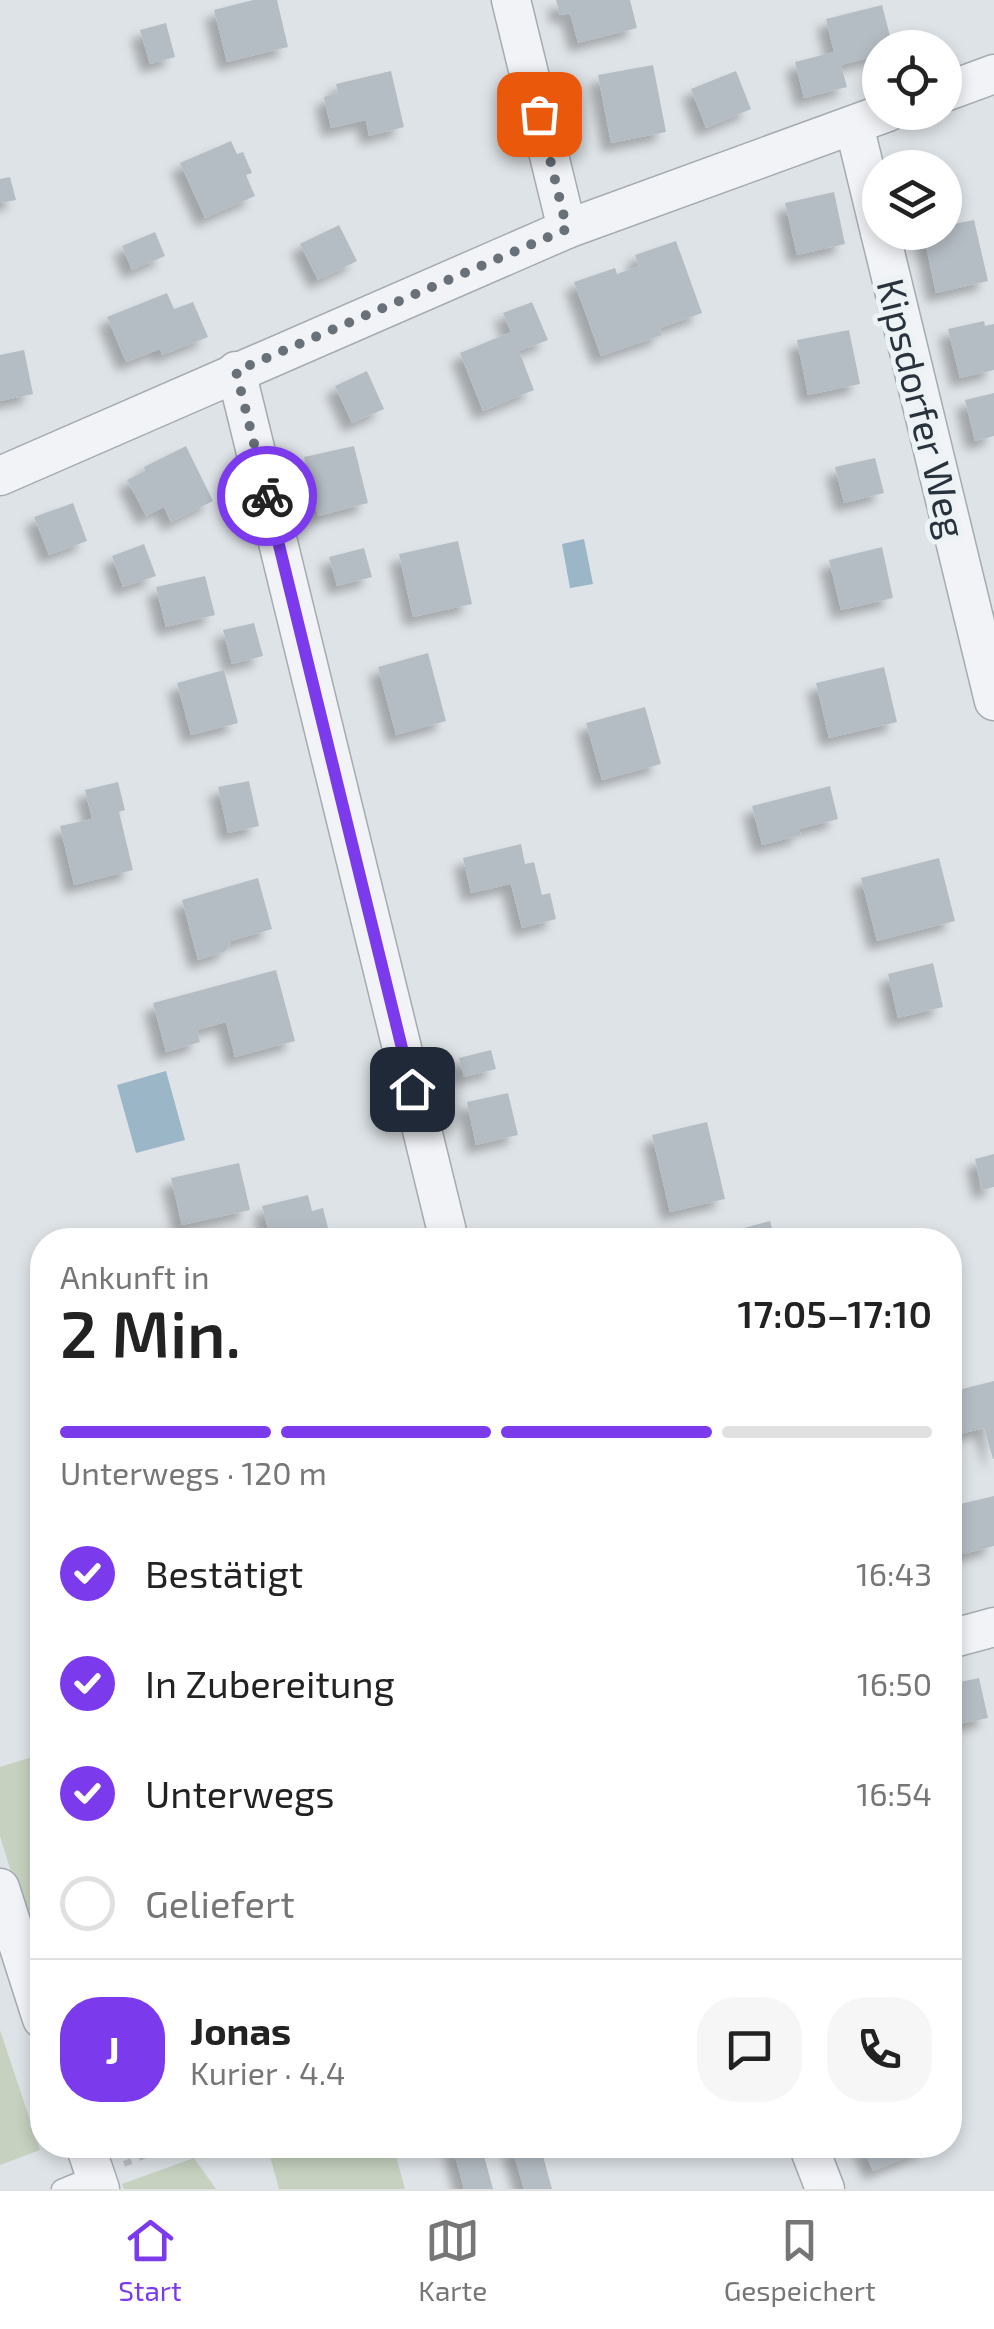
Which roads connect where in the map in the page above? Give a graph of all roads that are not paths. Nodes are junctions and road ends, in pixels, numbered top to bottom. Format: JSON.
{"nodes":[{"id":1,"x":511,"y":0,"type":"edge"},
{"id":2,"x":994,"y":74,"type":"edge"},
{"id":3,"x":962,"y":86,"type":"edge"},
{"id":4,"x":862,"y":121,"type":"edge"},
{"id":5,"x":567,"y":229,"type":"junction"},
{"id":6,"x":884,"y":250,"type":"edge"},
{"id":7,"x":236,"y":371,"type":"junction"},
{"id":8,"x":0,"y":476,"type":"edge"},
{"id":9,"x":994,"y":700,"type":"edge"},
{"id":10,"x":446,"y":1228,"type":"edge"},
{"id":11,"x":994,"y":1627,"type":"edge"},
{"id":12,"x":962,"y":1636,"type":"edge"},
{"id":13,"x":0,"y":1888,"type":"edge"},
{"id":14,"x":30,"y":1982,"type":"edge"},
{"id":15,"x":813,"y":2158,"type":"edge"},
{"id":16,"x":826,"y":2189,"type":"edge"}],
"edges":[{"from":1,"to":5,"type":"street"},
{"from":2,"to":3,"type":"street"},
{"from":4,"to":5,"type":"street"},
{"from":5,"to":7,"type":"street"},
{"from":6,"to":9,"type":"street","name":"Kipsdorfer Weg"},
{"from":7,"to":8,"type":"street"},
{"from":7,"to":10,"type":"street"},
{"from":11,"to":12,"type":"street"},
{"from":13,"to":14,"type":"street"},
{"from":15,"to":16,"type":"street"}]}
